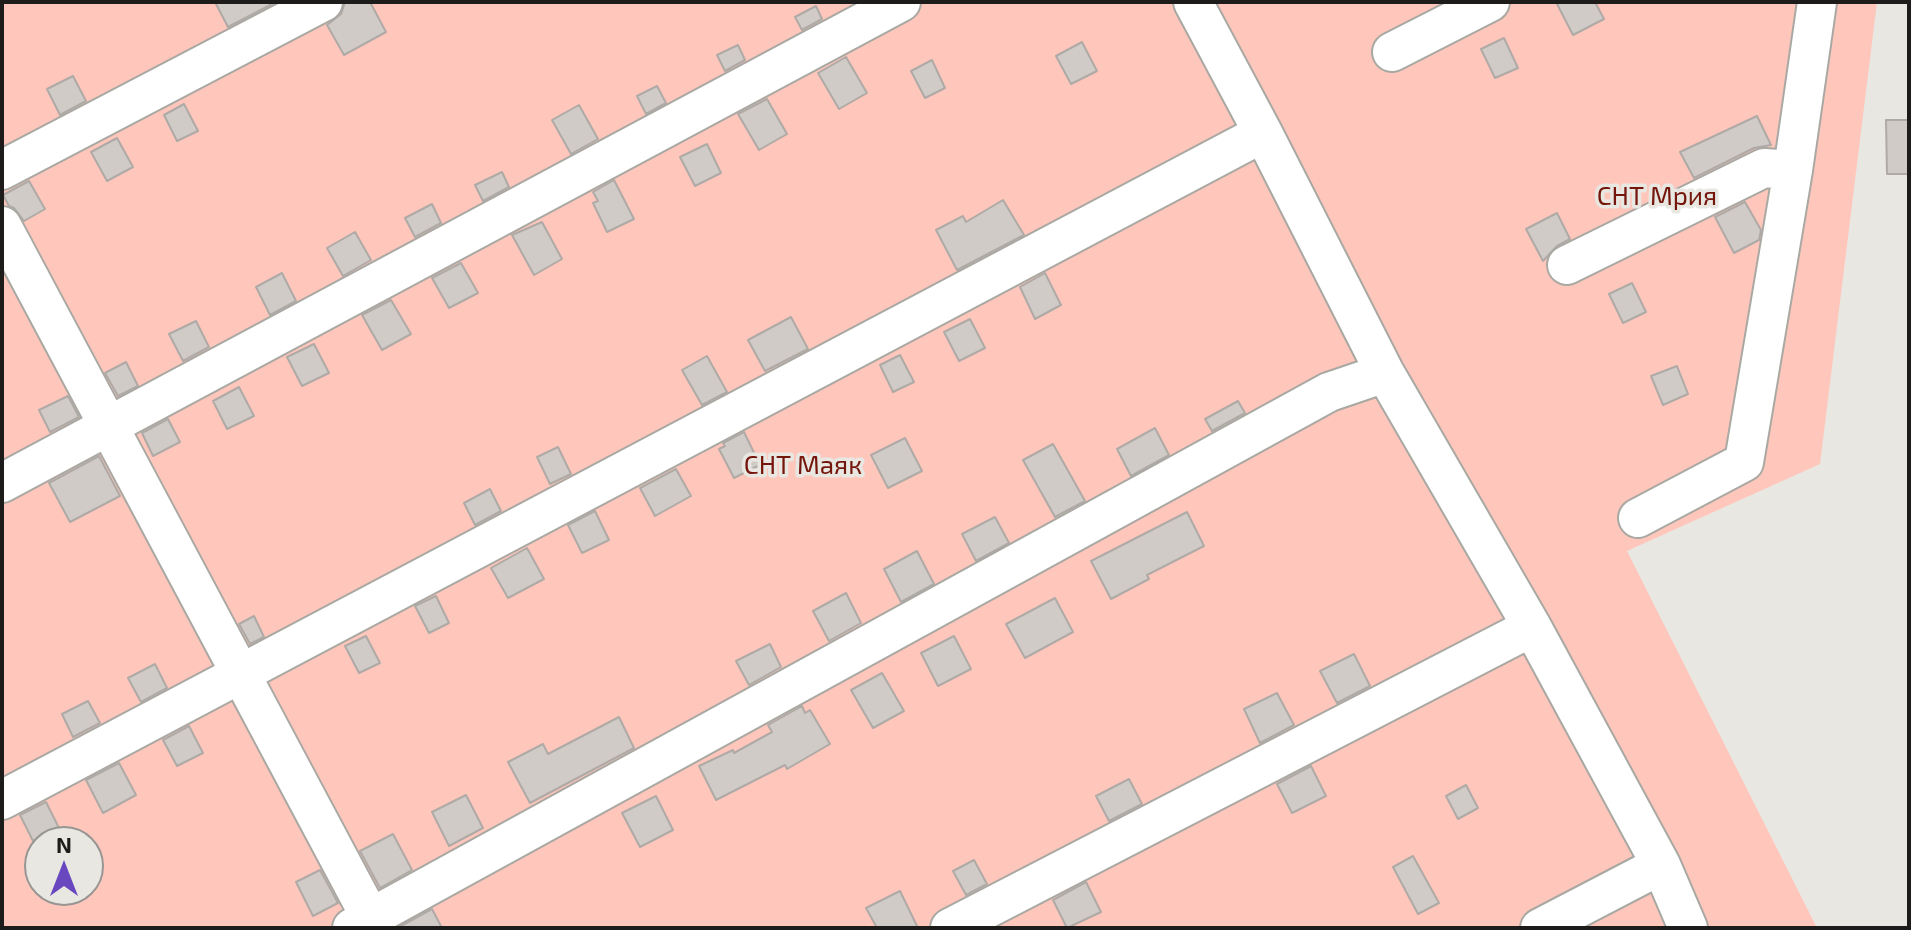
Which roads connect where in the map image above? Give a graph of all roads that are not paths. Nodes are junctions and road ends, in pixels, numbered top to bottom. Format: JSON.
{"nodes":[{"id":1,"x":323,"y":2,"type":"edge"},
{"id":2,"x":901,"y":2,"type":"edge"},
{"id":3,"x":1193,"y":2,"type":"edge"},
{"id":4,"x":1490,"y":2,"type":"edge"},
{"id":5,"x":1817,"y":2,"type":"edge"},
{"id":6,"x":1392,"y":52,"type":"dead end"},
{"id":7,"x":1263,"y":133,"type":"junction"},
{"id":8,"x":2,"y":170,"type":"edge"},
{"id":9,"x":1793,"y":170,"type":"junction"},
{"id":10,"x":2,"y":226,"type":"edge"},
{"id":11,"x":1567,"y":265,"type":"dead end"},
{"id":12,"x":1385,"y":373,"type":"junction"},
{"id":13,"x":108,"y":427,"type":"junction"},
{"id":14,"x":2,"y":483,"type":"edge"},
{"id":15,"x":1638,"y":518,"type":"dead end"},
{"id":16,"x":1532,"y":627,"type":"junction"},
{"id":17,"x":241,"y":675,"type":"junction"},
{"id":18,"x":2,"y":800,"type":"edge"},
{"id":19,"x":1661,"y":865,"type":"junction"},
{"id":20,"x":367,"y":925,"type":"edge"},
{"id":21,"x":950,"y":928,"type":"edge"},
{"id":22,"x":1540,"y":928,"type":"edge"},
{"id":23,"x":1688,"y":928,"type":"edge"}],
"edges":[{"from":1,"to":8,"type":"street"},
{"from":2,"to":13,"type":"street"},
{"from":3,"to":7,"type":"street"},
{"from":4,"to":6,"type":"street"},
{"from":5,"to":9,"type":"street"},
{"from":7,"to":12,"type":"street"},
{"from":7,"to":17,"type":"street"},
{"from":9,"to":11,"type":"street"},
{"from":9,"to":15,"type":"street"},
{"from":10,"to":13,"type":"street"},
{"from":12,"to":16,"type":"street"},
{"from":12,"to":20,"type":"street"},
{"from":13,"to":14,"type":"street"},
{"from":13,"to":17,"type":"street"},
{"from":16,"to":19,"type":"street"},
{"from":16,"to":21,"type":"street"},
{"from":17,"to":18,"type":"street"},
{"from":17,"to":20,"type":"street"},
{"from":19,"to":22,"type":"street"},
{"from":19,"to":23,"type":"street"}]}
